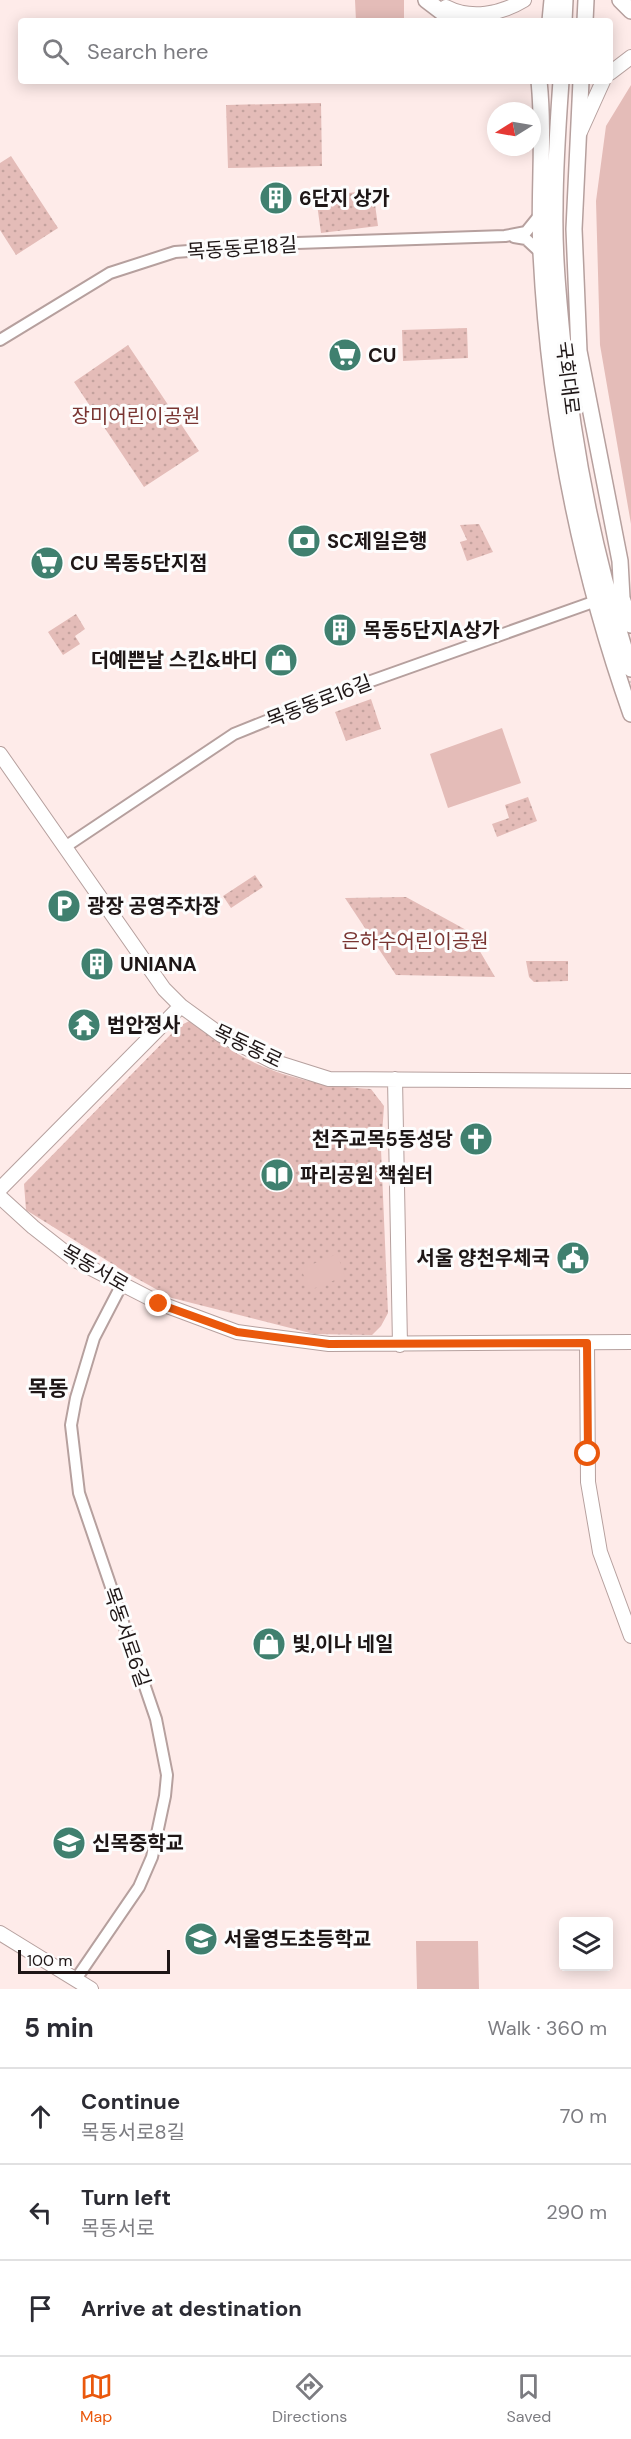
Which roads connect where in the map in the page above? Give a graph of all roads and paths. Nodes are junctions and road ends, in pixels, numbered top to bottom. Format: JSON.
{"nodes":[{"id":1,"x":426,"y":0,"type":"edge"},
{"id":2,"x":436,"y":0,"type":"edge"},
{"id":3,"x":524,"y":0,"type":"edge"},
{"id":4,"x":552,"y":0,"type":"edge"},
{"id":5,"x":565,"y":0,"type":"edge"},
{"id":6,"x":586,"y":0,"type":"edge"},
{"id":7,"x":620,"y":0,"type":"edge"},
{"id":8,"x":631,"y":11,"type":"edge"},
{"id":9,"x":456,"y":18,"type":"edge"},
{"id":10,"x":550,"y":18,"type":"edge"},
{"id":11,"x":564,"y":18,"type":"edge"},
{"id":12,"x":585,"y":18,"type":"edge"},
{"id":13,"x":631,"y":57,"type":"edge"},
{"id":14,"x":613,"y":71,"type":"edge"},
{"id":15,"x":539,"y":84,"type":"edge"},
{"id":16,"x":545,"y":84,"type":"edge"},
{"id":17,"x":561,"y":84,"type":"edge"},
{"id":18,"x":581,"y":84,"type":"edge"},
{"id":19,"x":602,"y":84,"type":"edge"},
{"id":20,"x":542,"y":108,"type":"junction"},
{"id":21,"x":577,"y":140,"type":"junction"},
{"id":22,"x":540,"y":214,"type":"junction"},
{"id":23,"x":505,"y":236,"type":"junction"},
{"id":24,"x":540,"y":252,"type":"junction"},
{"id":25,"x":0,"y":340,"type":"edge"},
{"id":26,"x":620,"y":561,"type":"junction"},
{"id":27,"x":631,"y":583,"type":"edge"},
{"id":28,"x":596,"y":601,"type":"junction"},
{"id":29,"x":631,"y":625,"type":"edge"},
{"id":30,"x":631,"y":669,"type":"tunnel mouth"},
{"id":31,"x":631,"y":714,"type":"edge"},
{"id":32,"x":0,"y":753,"type":"edge"},
{"id":33,"x":65,"y":847,"type":"junction"},
{"id":34,"x":181,"y":1006,"type":"junction"},
{"id":35,"x":395,"y":1079,"type":"junction"},
{"id":36,"x":631,"y":1081,"type":"edge"},
{"id":37,"x":0,"y":1189,"type":"edge"},
{"id":38,"x":0,"y":1197,"type":"edge"},
{"id":39,"x":122,"y":1284,"type":"junction"},
{"id":40,"x":631,"y":1342,"type":"edge"},
{"id":41,"x":587,"y":1343,"type":"junction"},
{"id":42,"x":400,"y":1345,"type":"junction"},
{"id":43,"x":631,"y":1636,"type":"edge"},
{"id":44,"x":2,"y":1939,"type":"edge"},
{"id":45,"x":76,"y":1979,"type":"junction"},
{"id":46,"x":92,"y":1989,"type":"edge"}],
"edges":[{"from":1,"to":9,"type":"main road"},
{"from":2,"to":3,"type":"main road"},
{"from":4,"to":10,"type":"main road"},
{"from":5,"to":11,"type":"main road"},
{"from":6,"to":12,"type":"main road"},
{"from":7,"to":8,"type":"main road"},
{"from":13,"to":14,"type":"main road"},
{"from":15,"to":20,"type":"main road"},
{"from":16,"to":20,"type":"main road"},
{"from":17,"to":30,"type":"main road","name":"국회대로"},
{"from":18,"to":21,"type":"main road","name":"국회대로"},
{"from":19,"to":21,"type":"main road"},
{"from":20,"to":22,"type":"main road"},
{"from":21,"to":26,"type":"main road","name":"국회대로"},
{"from":22,"to":23,"type":"street","name":"목동동로18길"},
{"from":22,"to":24,"type":"main road"},
{"from":23,"to":24,"type":"street","name":"목동동로18길"},
{"from":23,"to":25,"type":"street","name":"목동동로18길"},
{"from":24,"to":28,"type":"main road"},
{"from":26,"to":27,"type":"main road"},
{"from":26,"to":29,"type":"main road","name":"국회대로"},
{"from":28,"to":31,"type":"main road"},
{"from":28,"to":33,"type":"street","name":"목동동로16길"},
{"from":32,"to":33,"type":"main road","name":"목동동로"},
{"from":33,"to":34,"type":"main road","name":"목동동로"},
{"from":34,"to":35,"type":"main road","name":"목동동로"},
{"from":34,"to":37,"type":"main road"},
{"from":35,"to":36,"type":"main road","name":"목동동로"},
{"from":35,"to":42,"type":"main road"},
{"from":38,"to":39,"type":"main road","name":"목동서로"},
{"from":39,"to":42,"type":"main road","name":"목동서로"},
{"from":39,"to":45,"type":"street","name":"목동서로6길"},
{"from":40,"to":41,"type":"main road","name":"목동서로"},
{"from":41,"to":42,"type":"main road","name":"목동서로"},
{"from":41,"to":43,"type":"main road"},
{"from":44,"to":45,"type":"main road"},
{"from":45,"to":46,"type":"main road"}]}
